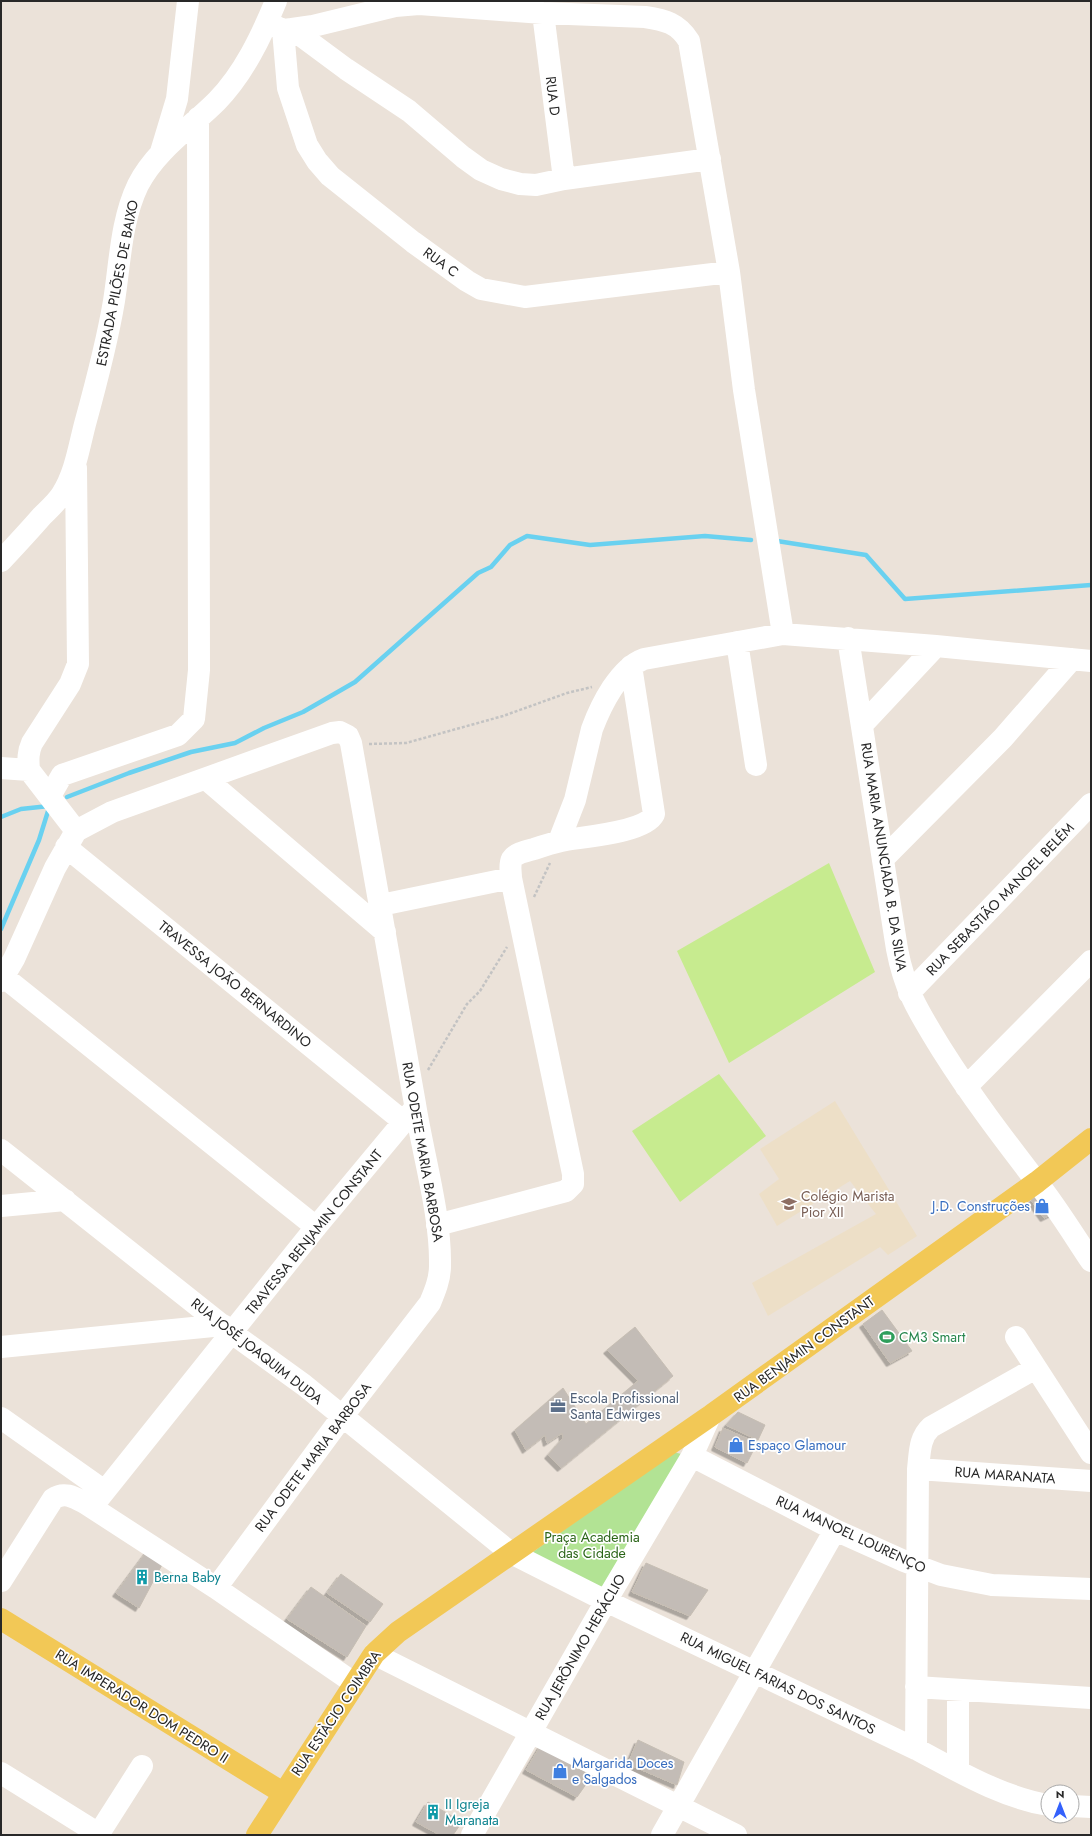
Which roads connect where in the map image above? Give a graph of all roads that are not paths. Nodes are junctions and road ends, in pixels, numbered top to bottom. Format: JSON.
{"nodes":[{"id":1,"x":188,"y":1,"type":"edge"},
{"id":2,"x":276,"y":1,"type":"edge"},
{"id":3,"x":396,"y":3,"type":"edge"},
{"id":4,"x":543,"y":13,"type":"junction"},
{"id":5,"x":281,"y":27,"type":"junction"},
{"id":6,"x":198,"y":118,"type":"junction"},
{"id":7,"x":161,"y":152,"type":"junction"},
{"id":8,"x":710,"y":159,"type":"junction"},
{"id":9,"x":564,"y":179,"type":"junction"},
{"id":10,"x":729,"y":272,"type":"junction"},
{"id":11,"x":76,"y":459,"type":"junction"},
{"id":12,"x":1,"y":561,"type":"edge"},
{"id":13,"x":783,"y":634,"type":"junction"},
{"id":14,"x":848,"y":638,"type":"junction"},
{"id":15,"x":737,"y":642,"type":"junction"},
{"id":16,"x":936,"y":646,"type":"junction"},
{"id":17,"x":1081,"y":660,"type":"edge"},
{"id":18,"x":624,"y":674,"type":"junction"},
{"id":19,"x":862,"y":725,"type":"junction"},
{"id":20,"x":756,"y":765,"type":"dead end"},
{"id":21,"x":1,"y":768,"type":"edge"},
{"id":22,"x":29,"y":770,"type":"junction"},
{"id":23,"x":206,"y":779,"type":"junction"},
{"id":24,"x":50,"y":796,"type":"junction"},
{"id":25,"x":1091,"y":804,"type":"edge"},
{"id":26,"x":71,"y":839,"type":"junction"},
{"id":27,"x":559,"y":841,"type":"junction"},
{"id":28,"x":883,"y":859,"type":"junction"},
{"id":29,"x":511,"y":878,"type":"junction"},
{"id":30,"x":381,"y":905,"type":"junction"},
{"id":31,"x":385,"y":932,"type":"junction"},
{"id":32,"x":1091,"y":961,"type":"edge"},
{"id":33,"x":3,"y":979,"type":"edge"},
{"id":34,"x":909,"y":993,"type":"junction"},
{"id":35,"x":966,"y":1087,"type":"junction"},
{"id":36,"x":411,"y":1108,"type":"junction"},
{"id":37,"x":1091,"y":1139,"type":"edge"},
{"id":38,"x":1,"y":1150,"type":"edge"},
{"id":39,"x":1037,"y":1182,"type":"junction"},
{"id":40,"x":64,"y":1200,"type":"junction"},
{"id":41,"x":1,"y":1206,"type":"edge"},
{"id":42,"x":438,"y":1225,"type":"junction"},
{"id":43,"x":316,"y":1227,"type":"junction"},
{"id":44,"x":1091,"y":1260,"type":"edge"},
{"id":45,"x":228,"y":1329,"type":"junction"},
{"id":46,"x":1016,"y":1337,"type":"dead end"},
{"id":47,"x":1,"y":1348,"type":"edge"},
{"id":48,"x":1036,"y":1368,"type":"junction"},
{"id":49,"x":710,"y":1416,"type":"junction"},
{"id":50,"x":342,"y":1417,"type":"junction"},
{"id":51,"x":1,"y":1418,"type":"edge"},
{"id":52,"x":1091,"y":1453,"type":"edge"},
{"id":53,"x":692,"y":1456,"type":"junction"},
{"id":54,"x":918,"y":1469,"type":"junction"},
{"id":55,"x":1091,"y":1481,"type":"edge"},
{"id":56,"x":97,"y":1499,"type":"junction"},
{"id":57,"x":835,"y":1530,"type":"junction"},
{"id":58,"x":511,"y":1553,"type":"junction"},
{"id":59,"x":917,"y":1566,"type":"junction"},
{"id":60,"x":1,"y":1581,"type":"edge"},
{"id":61,"x":216,"y":1588,"type":"junction"},
{"id":62,"x":1091,"y":1590,"type":"edge"},
{"id":63,"x":606,"y":1601,"type":"junction"},
{"id":64,"x":1,"y":1619,"type":"edge"},
{"id":65,"x":374,"y":1654,"type":"junction"},
{"id":66,"x":754,"y":1672,"type":"junction"},
{"id":67,"x":354,"y":1683,"type":"junction"},
{"id":68,"x":916,"y":1687,"type":"junction"},
{"id":69,"x":958,"y":1690,"type":"junction"},
{"id":70,"x":1091,"y":1698,"type":"edge"},
{"id":71,"x":530,"y":1733,"type":"junction"},
{"id":72,"x":916,"y":1749,"type":"junction"},
{"id":73,"x":142,"y":1766,"type":"dead end"},
{"id":74,"x":958,"y":1771,"type":"junction"},
{"id":75,"x":1,"y":1773,"type":"edge"},
{"id":76,"x":283,"y":1793,"type":"junction"},
{"id":77,"x":1040,"y":1803,"type":"edge"},
{"id":78,"x":680,"y":1806,"type":"junction"},
{"id":79,"x":1080,"y":1807,"type":"edge"},
{"id":80,"x":1091,"y":1808,"type":"edge"},
{"id":81,"x":98,"y":1834,"type":"edge"},
{"id":82,"x":257,"y":1835,"type":"edge"},
{"id":83,"x":472,"y":1835,"type":"edge"},
{"id":84,"x":662,"y":1835,"type":"edge"},
{"id":85,"x":736,"y":1835,"type":"edge"}],
"edges":[{"from":1,"to":7,"type":"street"},
{"from":2,"to":5,"type":"street","name":"ESTRADA PILÕES DE BAIXO"},
{"from":3,"to":4,"type":"street"},
{"from":3,"to":5,"type":"street"},
{"from":4,"to":8,"type":"street"},
{"from":4,"to":9,"type":"street","name":"RUA D"},
{"from":5,"to":6,"type":"street","name":"ESTRADA PILÕES DE BAIXO"},
{"from":5,"to":9,"type":"street"},
{"from":5,"to":10,"type":"street","name":"RUA C"},
{"from":6,"to":7,"type":"street","name":"ESTRADA PILÕES DE BAIXO"},
{"from":6,"to":24,"type":"street"},
{"from":7,"to":11,"type":"street","name":"ESTRADA PILÕES DE BAIXO"},
{"from":8,"to":9,"type":"street"},
{"from":8,"to":10,"type":"street"},
{"from":10,"to":13,"type":"street"},
{"from":11,"to":12,"type":"street","name":"ESTRADA PILÕES DE BAIXO"},
{"from":11,"to":22,"type":"street"},
{"from":13,"to":14,"type":"street"},
{"from":13,"to":15,"type":"street"},
{"from":14,"to":16,"type":"street"},
{"from":14,"to":19,"type":"street","name":"RUA MARIA ANUNCIADA B. DA SILVA"},
{"from":15,"to":18,"type":"street"},
{"from":15,"to":20,"type":"street"},
{"from":16,"to":17,"type":"street"},
{"from":16,"to":19,"type":"street"},
{"from":17,"to":28,"type":"street"},
{"from":18,"to":27,"type":"street"},
{"from":18,"to":27,"type":"street"},
{"from":19,"to":28,"type":"street","name":"RUA MARIA ANUNCIADA B. DA SILVA"},
{"from":21,"to":22,"type":"street"},
{"from":22,"to":24,"type":"street","name":"TRAVESSA JOÃO BERNARDINO"},
{"from":23,"to":26,"type":"street"},
{"from":23,"to":30,"type":"street","name":"RUA ODETE MARIA BARBOSA"},
{"from":23,"to":31,"type":"street"},
{"from":24,"to":26,"type":"street","name":"TRAVESSA JOÃO BERNARDINO"},
{"from":25,"to":34,"type":"street","name":"RUA SEBASTIÃO MANOEL BELÉM"},
{"from":26,"to":33,"type":"street"},
{"from":26,"to":36,"type":"street","name":"TRAVESSA JOÃO BERNARDINO"},
{"from":27,"to":29,"type":"street"},
{"from":28,"to":34,"type":"street","name":"RUA MARIA ANUNCIADA B. DA SILVA"},
{"from":29,"to":30,"type":"street"},
{"from":29,"to":42,"type":"street"},
{"from":30,"to":31,"type":"street","name":"RUA ODETE MARIA BARBOSA"},
{"from":31,"to":36,"type":"street","name":"RUA ODETE MARIA BARBOSA"},
{"from":32,"to":35,"type":"street"},
{"from":33,"to":43,"type":"street"},
{"from":34,"to":35,"type":"street","name":"RUA MARIA ANUNCIADA B. DA SILVA"},
{"from":35,"to":39,"type":"street","name":"RUA MARIA ANUNCIADA B. DA SILVA"},
{"from":36,"to":42,"type":"street","name":"RUA ODETE MARIA BARBOSA"},
{"from":36,"to":43,"type":"street","name":"TRAVESSA BENJAMIN CONSTANT"},
{"from":37,"to":39,"type":"main road","name":"RUA BENJAMIN CONSTANT"},
{"from":38,"to":40,"type":"street","name":"RUA JOSÉ JOAQUIM DUDA"},
{"from":39,"to":44,"type":"street","name":"RUA MARIA ANUNCIADA B. DA SILVA"},
{"from":39,"to":49,"type":"main road","name":"RUA BENJAMIN CONSTANT"},
{"from":40,"to":41,"type":"street"},
{"from":40,"to":45,"type":"street","name":"RUA JOSÉ JOAQUIM DUDA"},
{"from":42,"to":50,"type":"street","name":"RUA ODETE MARIA BARBOSA"},
{"from":43,"to":45,"type":"street","name":"TRAVESSA BENJAMIN CONSTANT"},
{"from":45,"to":47,"type":"street"},
{"from":45,"to":50,"type":"street","name":"RUA JOSÉ JOAQUIM DUDA"},
{"from":45,"to":56,"type":"street","name":"TRAVESSA BENJAMIN CONSTANT"},
{"from":46,"to":48,"type":"street"},
{"from":48,"to":52,"type":"street"},
{"from":48,"to":54,"type":"street"},
{"from":49,"to":53,"type":"street","name":"RUA JERÔNIMO HERÁCLIO"},
{"from":49,"to":58,"type":"main road","name":"RUA BENJAMIN CONSTANT"},
{"from":50,"to":58,"type":"street","name":"RUA JOSÉ JOAQUIM DUDA"},
{"from":50,"to":61,"type":"street","name":"RUA ODETE MARIA BARBOSA"},
{"from":51,"to":56,"type":"street"},
{"from":53,"to":57,"type":"street","name":"RUA MANOEL LOURENÇO"},
{"from":53,"to":63,"type":"street","name":"RUA JERÔNIMO HERÁCLIO"},
{"from":54,"to":55,"type":"street","name":"RUA MARANATA"},
{"from":54,"to":59,"type":"street"},
{"from":56,"to":60,"type":"street"},
{"from":56,"to":61,"type":"street"},
{"from":57,"to":59,"type":"street","name":"RUA MANOEL LOURENÇO"},
{"from":57,"to":66,"type":"street"},
{"from":58,"to":63,"type":"street","name":"RUA MIGUEL FARIAS DOS SANTOS"},
{"from":58,"to":65,"type":"main road","name":"RUA ESTÀCIO COIMBRA"},
{"from":59,"to":62,"type":"street","name":"RUA MANOEL LOURENÇO"},
{"from":59,"to":68,"type":"street"},
{"from":61,"to":67,"type":"street"},
{"from":63,"to":66,"type":"street","name":"RUA MIGUEL FARIAS DOS SANTOS"},
{"from":63,"to":71,"type":"street","name":"RUA JERÔNIMO HERÁCLIO"},
{"from":64,"to":76,"type":"main road","name":"RUA IMPERADOR DOM PEDRO II"},
{"from":65,"to":67,"type":"main road","name":"RUA ESTÀCIO COIMBRA"},
{"from":65,"to":71,"type":"street"},
{"from":66,"to":72,"type":"street","name":"RUA MIGUEL FARIAS DOS SANTOS"},
{"from":66,"to":78,"type":"street"},
{"from":67,"to":76,"type":"main road","name":"RUA ESTÀCIO COIMBRA"},
{"from":68,"to":69,"type":"street"},
{"from":68,"to":72,"type":"street"},
{"from":69,"to":70,"type":"street"},
{"from":69,"to":74,"type":"street"},
{"from":71,"to":78,"type":"street"},
{"from":71,"to":83,"type":"street","name":"RUA JERÔNIMO HERÁCLIO"},
{"from":72,"to":74,"type":"street","name":"RUA MIGUEL FARIAS DOS SANTOS"},
{"from":73,"to":81,"type":"street"},
{"from":74,"to":77,"type":"street","name":"RUA MIGUEL FARIAS DOS SANTOS"},
{"from":75,"to":81,"type":"street"},
{"from":76,"to":82,"type":"main road","name":"RUA ESTÀCIO COIMBRA"},
{"from":78,"to":84,"type":"street"},
{"from":78,"to":85,"type":"street"},
{"from":79,"to":80,"type":"street"}]}
